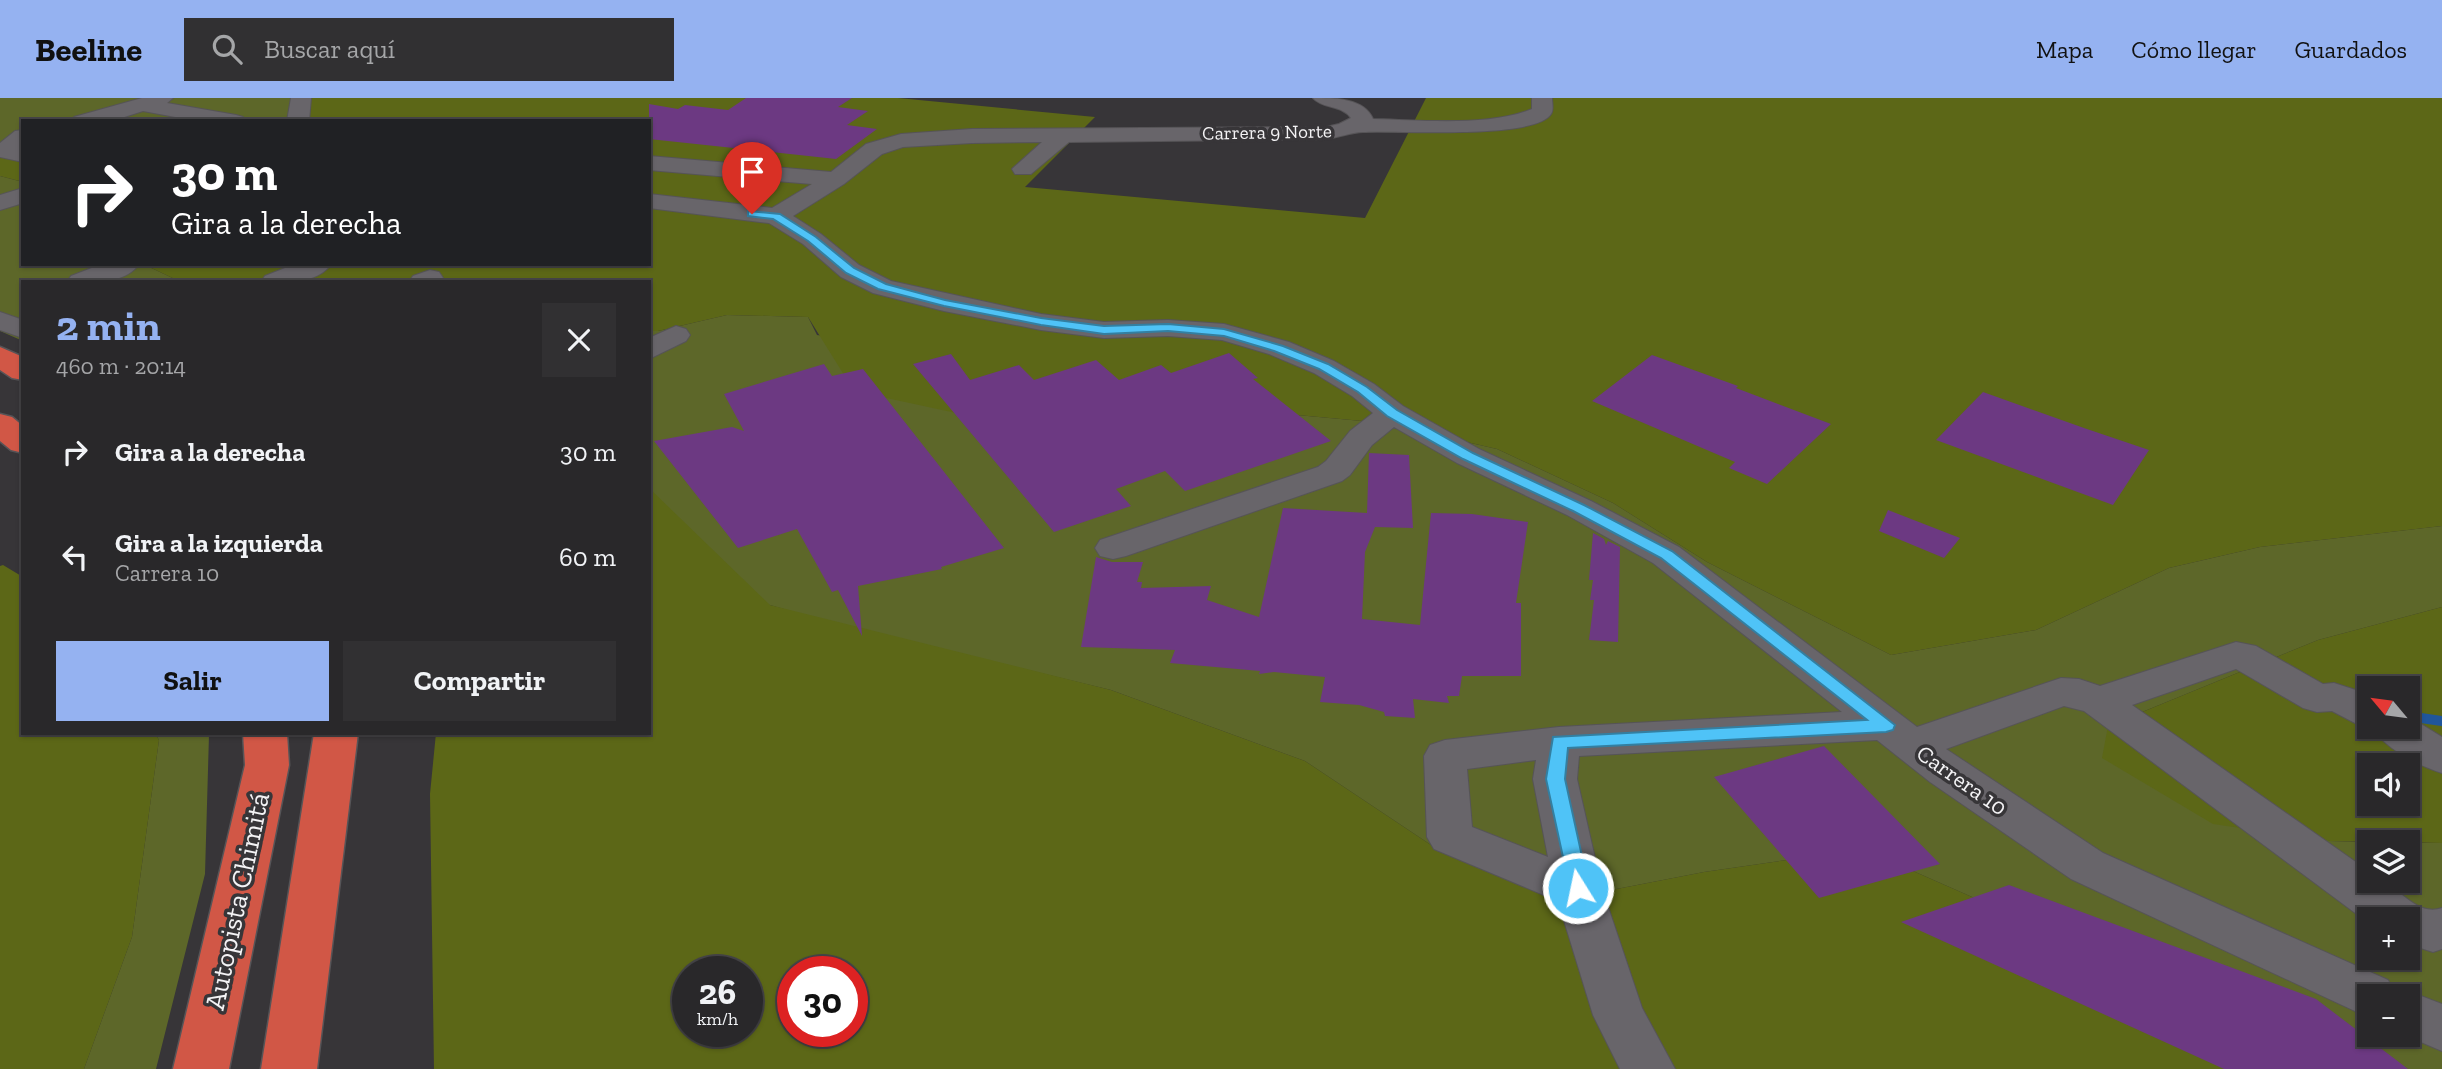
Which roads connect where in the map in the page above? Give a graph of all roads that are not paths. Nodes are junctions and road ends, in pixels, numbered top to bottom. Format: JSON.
{"nodes":[{"id":1,"x":77,"y":98,"type":"edge"},
{"id":2,"x":163,"y":98,"type":"edge"},
{"id":3,"x":301,"y":98,"type":"edge"},
{"id":4,"x":1322,"y":98,"type":"edge"},
{"id":5,"x":1542,"y":98,"type":"edge"},
{"id":6,"x":141,"y":105,"type":"junction"},
{"id":7,"x":1362,"y":110,"type":"edge"},
{"id":8,"x":65,"y":119,"type":"edge"},
{"id":9,"x":88,"y":119,"type":"edge"},
{"id":10,"x":224,"y":119,"type":"edge"},
{"id":11,"x":298,"y":119,"type":"edge"},
{"id":12,"x":0,"y":136,"type":"edge"},
{"id":13,"x":1063,"y":136,"type":"junction"},
{"id":14,"x":17,"y":147,"type":"edge"},
{"id":15,"x":651,"y":163,"type":"edge"},
{"id":16,"x":1023,"y":169,"type":"dead end"},
{"id":17,"x":836,"y":179,"type":"junction"},
{"id":18,"x":21,"y":196,"type":"edge"},
{"id":19,"x":651,"y":201,"type":"edge"},
{"id":20,"x":0,"y":203,"type":"edge"},
{"id":21,"x":776,"y":216,"type":"junction"},
{"id":22,"x":121,"y":266,"type":"edge"},
{"id":23,"x":313,"y":266,"type":"edge"},
{"id":24,"x":85,"y":280,"type":"edge"},
{"id":25,"x":279,"y":280,"type":"edge"},
{"id":26,"x":21,"y":305,"type":"edge"},
{"id":27,"x":0,"y":313,"type":"edge"},
{"id":28,"x":0,"y":320,"type":"edge"},
{"id":29,"x":21,"y":329,"type":"edge"},
{"id":30,"x":676,"y":335,"type":"dead end"},
{"id":31,"x":651,"y":349,"type":"edge"},
{"id":32,"x":0,"y":356,"type":"edge"},
{"id":33,"x":21,"y":370,"type":"edge"},
{"id":34,"x":1392,"y":413,"type":"junction"},
{"id":35,"x":0,"y":424,"type":"edge"},
{"id":36,"x":21,"y":441,"type":"edge"},
{"id":37,"x":1113,"y":548,"type":"dead end"},
{"id":38,"x":2098,"y":701,"type":"junction"},
{"id":39,"x":2357,"y":708,"type":"edge"},
{"id":40,"x":265,"y":735,"type":"edge"},
{"id":41,"x":336,"y":735,"type":"edge"},
{"id":42,"x":1899,"y":735,"type":"junction"},
{"id":43,"x":2413,"y":739,"type":"edge"},
{"id":44,"x":1559,"y":742,"type":"junction"},
{"id":45,"x":2442,"y":757,"type":"edge"},
{"id":46,"x":1578,"y":888,"type":"junction"},
{"id":47,"x":2382,"y":907,"type":"edge"},
{"id":48,"x":2420,"y":928,"type":"edge"},
{"id":49,"x":2442,"y":928,"type":"edge"},
{"id":50,"x":2357,"y":990,"type":"edge"},
{"id":51,"x":2420,"y":1018,"type":"edge"},
{"id":52,"x":2442,"y":1028,"type":"edge"},
{"id":53,"x":201,"y":1069,"type":"edge"},
{"id":54,"x":289,"y":1069,"type":"edge"},
{"id":55,"x":1648,"y":1069,"type":"edge"}],
"edges":[{"from":1,"to":8,"type":"street"},
{"from":2,"to":6,"type":"street"},
{"from":3,"to":11,"type":"street"},
{"from":4,"to":7,"type":"street","name":"Carrera 9 Norte"},
{"from":5,"to":7,"type":"street"},
{"from":6,"to":9,"type":"street"},
{"from":6,"to":10,"type":"street"},
{"from":7,"to":13,"type":"street","name":"Carrera 9 Norte"},
{"from":12,"to":14,"type":"street"},
{"from":13,"to":16,"type":"street"},
{"from":13,"to":17,"type":"street","name":"Carrera 9 Norte"},
{"from":15,"to":17,"type":"street"},
{"from":17,"to":21,"type":"street","name":"Carrera 9 Norte"},
{"from":18,"to":20,"type":"street"},
{"from":19,"to":21,"type":"street","name":"Carrera 10"},
{"from":21,"to":34,"type":"street","name":"Carrera 10"},
{"from":22,"to":24,"type":"street"},
{"from":23,"to":25,"type":"street"},
{"from":26,"to":27,"type":"street"},
{"from":28,"to":29,"type":"street"},
{"from":30,"to":31,"type":"street"},
{"from":32,"to":33,"type":"highway"},
{"from":34,"to":37,"type":"street"},
{"from":34,"to":42,"type":"street","name":"Carrera 10"},
{"from":35,"to":36,"type":"highway"},
{"from":38,"to":39,"type":"street"},
{"from":38,"to":42,"type":"street"},
{"from":38,"to":47,"type":"street"},
{"from":40,"to":53,"type":"highway","name":"Autopista Chimitá"},
{"from":41,"to":54,"type":"highway"},
{"from":42,"to":44,"type":"street"},
{"from":42,"to":50,"type":"street","name":"Carrera 10"},
{"from":43,"to":45,"type":"street"},
{"from":44,"to":46,"type":"street"},
{"from":44,"to":46,"type":"street"},
{"from":46,"to":55,"type":"street"},
{"from":48,"to":49,"type":"street"},
{"from":51,"to":52,"type":"street"}]}
